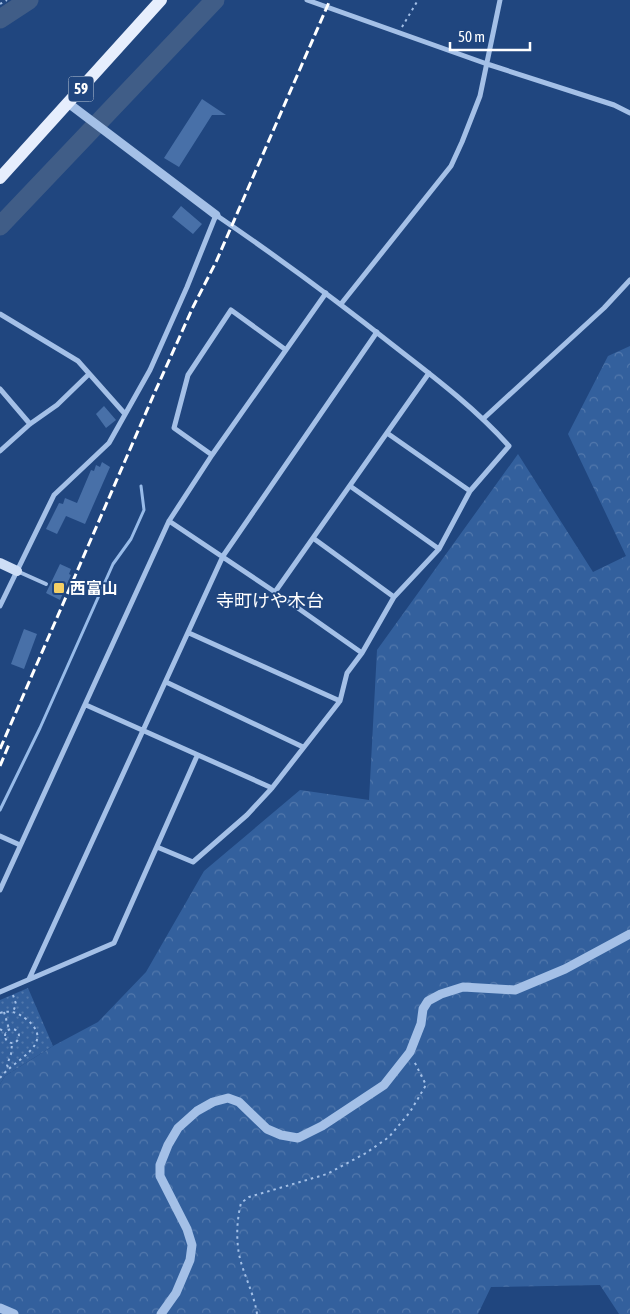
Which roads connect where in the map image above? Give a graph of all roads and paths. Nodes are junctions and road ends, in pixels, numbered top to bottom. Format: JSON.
{"nodes":[{"id":1,"x":7,"y":0,"type":"edge"},
{"id":2,"x":161,"y":0,"type":"edge"},
{"id":3,"x":307,"y":0,"type":"edge"},
{"id":4,"x":418,"y":0,"type":"edge"},
{"id":5,"x":500,"y":0,"type":"edge"},
{"id":6,"x":0,"y":4,"type":"edge"},
{"id":7,"x":398,"y":33,"type":"junction"},
{"id":8,"x":487,"y":64,"type":"junction"},
{"id":9,"x":68,"y":103,"type":"junction"},
{"id":10,"x":630,"y":112,"type":"edge"},
{"id":11,"x":3,"y":170,"type":"edge"},
{"id":12,"x":216,"y":215,"type":"junction"},
{"id":13,"x":630,"y":280,"type":"edge"},
{"id":14,"x":326,"y":293,"type":"junction"},
{"id":15,"x":341,"y":304,"type":"junction"},
{"id":16,"x":0,"y":314,"type":"edge"},
{"id":17,"x":377,"y":332,"type":"junction"},
{"id":18,"x":286,"y":350,"type":"junction"},
{"id":19,"x":429,"y":373,"type":"junction"},
{"id":20,"x":89,"y":374,"type":"junction"},
{"id":21,"x":0,"y":389,"type":"edge"},
{"id":22,"x":125,"y":414,"type":"junction"},
{"id":23,"x":483,"y":419,"type":"junction"},
{"id":24,"x":30,"y":424,"type":"junction"},
{"id":25,"x":387,"y":433,"type":"junction"},
{"id":26,"x":0,"y":451,"type":"edge"},
{"id":27,"x":212,"y":456,"type":"junction"},
{"id":28,"x":350,"y":486,"type":"junction"},
{"id":29,"x":470,"y":491,"type":"junction"},
{"id":30,"x":169,"y":521,"type":"junction"},
{"id":31,"x":312,"y":538,"type":"junction"},
{"id":32,"x":439,"y":549,"type":"junction"},
{"id":33,"x":223,"y":556,"type":"junction"},
{"id":34,"x":0,"y":563,"type":"edge"},
{"id":35,"x":17,"y":571,"type":"junction"},
{"id":36,"x":46,"y":584,"type":"dead end"},
{"id":37,"x":275,"y":592,"type":"junction"},
{"id":38,"x":394,"y":597,"type":"junction"},
{"id":39,"x":0,"y":606,"type":"edge"},
{"id":40,"x":189,"y":633,"type":"junction"},
{"id":41,"x":362,"y":653,"type":"junction"},
{"id":42,"x":166,"y":682,"type":"junction"},
{"id":43,"x":340,"y":701,"type":"junction"},
{"id":44,"x":86,"y":705,"type":"junction"},
{"id":45,"x":144,"y":731,"type":"junction"},
{"id":46,"x":303,"y":747,"type":"junction"},
{"id":47,"x":197,"y":756,"type":"junction"},
{"id":48,"x":272,"y":788,"type":"junction"},
{"id":49,"x":0,"y":836,"type":"edge"},
{"id":50,"x":20,"y":845,"type":"junction"},
{"id":51,"x":157,"y":847,"type":"junction"},
{"id":52,"x":0,"y":890,"type":"edge"},
{"id":53,"x":630,"y":934,"type":"edge"},
{"id":54,"x":30,"y":979,"type":"junction"},
{"id":55,"x":10,"y":988,"type":"junction"},
{"id":56,"x":0,"y":992,"type":"edge"},
{"id":57,"x":4,"y":1012,"type":"junction"},
{"id":58,"x":13,"y":1012,"type":"junction"},
{"id":59,"x":0,"y":1013,"type":"edge"},
{"id":60,"x":0,"y":1029,"type":"edge"},
{"id":61,"x":10,"y":1030,"type":"junction"},
{"id":62,"x":6,"y":1033,"type":"junction"},
{"id":63,"x":12,"y":1044,"type":"junction"},
{"id":64,"x":410,"y":1052,"type":"junction"},
{"id":65,"x":9,"y":1068,"type":"junction"},
{"id":66,"x":0,"y":1078,"type":"edge"},
{"id":67,"x":0,"y":1308,"type":"edge"},
{"id":68,"x":14,"y":1314,"type":"edge"},
{"id":69,"x":160,"y":1314,"type":"edge"},
{"id":70,"x":257,"y":1314,"type":"edge"}],
"edges":[{"from":1,"to":6,"type":"path"},
{"from":2,"to":9,"type":"main road","number":"59"},
{"from":3,"to":7,"type":"street"},
{"from":4,"to":7,"type":"path"},
{"from":5,"to":8,"type":"street"},
{"from":7,"to":8,"type":"street"},
{"from":8,"to":10,"type":"street"},
{"from":8,"to":15,"type":"street"},
{"from":9,"to":11,"type":"main road","number":"59"},
{"from":9,"to":12,"type":"street"},
{"from":12,"to":14,"type":"street"},
{"from":12,"to":22,"type":"street"},
{"from":13,"to":23,"type":"street"},
{"from":14,"to":15,"type":"street"},
{"from":14,"to":18,"type":"street"},
{"from":15,"to":17,"type":"street"},
{"from":16,"to":20,"type":"street"},
{"from":17,"to":19,"type":"street"},
{"from":17,"to":33,"type":"street"},
{"from":18,"to":27,"type":"street"},
{"from":18,"to":27,"type":"street"},
{"from":19,"to":23,"type":"street"},
{"from":19,"to":25,"type":"street"},
{"from":20,"to":22,"type":"street"},
{"from":20,"to":24,"type":"street"},
{"from":21,"to":24,"type":"street"},
{"from":22,"to":35,"type":"street"},
{"from":23,"to":29,"type":"street"},
{"from":24,"to":26,"type":"street"},
{"from":25,"to":28,"type":"street"},
{"from":25,"to":29,"type":"street"},
{"from":27,"to":30,"type":"street"},
{"from":28,"to":31,"type":"street"},
{"from":28,"to":32,"type":"street"},
{"from":29,"to":32,"type":"street"},
{"from":30,"to":33,"type":"street"},
{"from":30,"to":44,"type":"street"},
{"from":31,"to":37,"type":"street"},
{"from":31,"to":38,"type":"street"},
{"from":32,"to":38,"type":"street"},
{"from":33,"to":37,"type":"street"},
{"from":33,"to":40,"type":"street"},
{"from":34,"to":35,"type":"main road"},
{"from":35,"to":36,"type":"lane"},
{"from":35,"to":39,"type":"street"},
{"from":37,"to":41,"type":"street"},
{"from":38,"to":41,"type":"street"},
{"from":40,"to":42,"type":"street"},
{"from":40,"to":43,"type":"street"},
{"from":41,"to":43,"type":"street"},
{"from":42,"to":45,"type":"street"},
{"from":42,"to":46,"type":"street"},
{"from":43,"to":46,"type":"street"},
{"from":44,"to":45,"type":"street"},
{"from":44,"to":50,"type":"street"},
{"from":45,"to":47,"type":"street"},
{"from":45,"to":54,"type":"street"},
{"from":46,"to":48,"type":"street"},
{"from":47,"to":48,"type":"street"},
{"from":47,"to":51,"type":"street"},
{"from":48,"to":51,"type":"street"},
{"from":49,"to":50,"type":"street"},
{"from":50,"to":52,"type":"street"},
{"from":51,"to":54,"type":"street"},
{"from":53,"to":64,"type":"street"},
{"from":54,"to":55,"type":"street"},
{"from":55,"to":56,"type":"street"},
{"from":55,"to":58,"type":"path"},
{"from":57,"to":58,"type":"path"},
{"from":57,"to":59,"type":"path"},
{"from":57,"to":61,"type":"path"},
{"from":58,"to":65,"type":"path"},
{"from":60,"to":62,"type":"path"},
{"from":61,"to":62,"type":"path"},
{"from":61,"to":63,"type":"path"},
{"from":62,"to":63,"type":"path"},
{"from":63,"to":65,"type":"path"},
{"from":64,"to":69,"type":"street"},
{"from":64,"to":70,"type":"path"},
{"from":65,"to":66,"type":"path"},
{"from":67,"to":68,"type":"street"}]}
